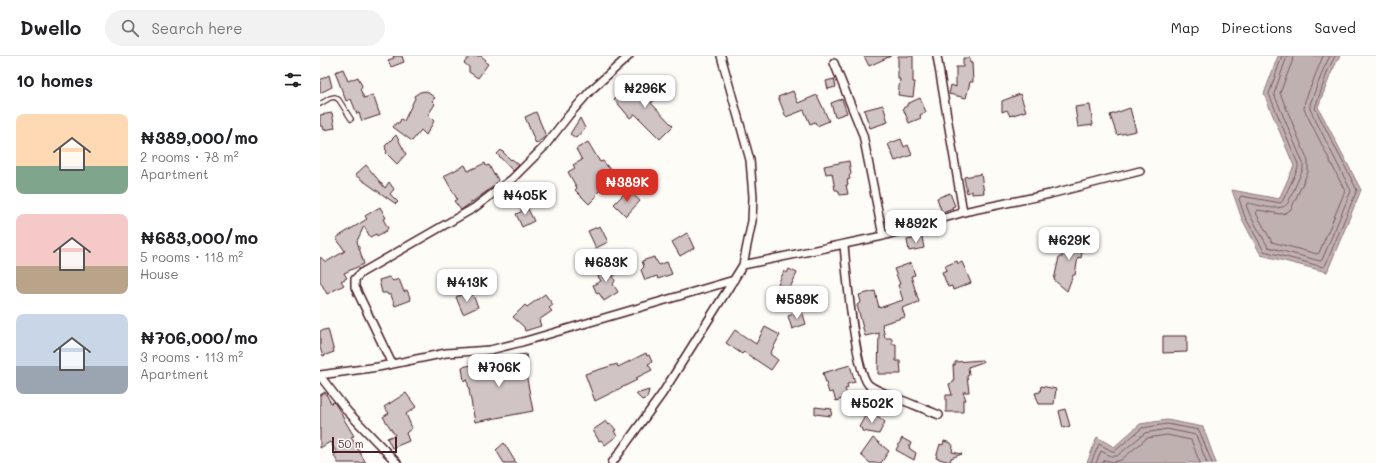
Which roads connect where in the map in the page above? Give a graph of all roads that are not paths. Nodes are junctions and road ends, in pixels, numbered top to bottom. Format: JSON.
{"nodes":[{"id":1,"x":629,"y":56,"type":"edge"},
{"id":2,"x":721,"y":56,"type":"edge"},
{"id":3,"x":937,"y":56,"type":"edge"},
{"id":4,"x":834,"y":63,"type":"dead end"},
{"id":5,"x":320,"y":104,"type":"edge"},
{"id":6,"x":351,"y":119,"type":"dead end"},
{"id":7,"x":1140,"y":171,"type":"dead end"},
{"id":8,"x":964,"y":212,"type":"junction"},
{"id":9,"x":883,"y":236,"type":"junction"},
{"id":10,"x":844,"y":245,"type":"junction"},
{"id":11,"x":743,"y":265,"type":"junction"},
{"id":12,"x":734,"y":280,"type":"junction"},
{"id":13,"x":392,"y":364,"type":"junction"},
{"id":14,"x":320,"y":376,"type":"edge"},
{"id":15,"x":939,"y":415,"type":"dead end"},
{"id":16,"x":397,"y":463,"type":"edge"},
{"id":17,"x":612,"y":463,"type":"edge"}],
"edges":[{"from":1,"to":13,"type":"street"},
{"from":2,"to":11,"type":"street"},
{"from":3,"to":8,"type":"street"},
{"from":4,"to":9,"type":"street"},
{"from":5,"to":6,"type":"lane"},
{"from":7,"to":8,"type":"street"},
{"from":8,"to":9,"type":"street"},
{"from":9,"to":10,"type":"street"},
{"from":10,"to":11,"type":"street"},
{"from":10,"to":15,"type":"street"},
{"from":11,"to":12,"type":"street"},
{"from":12,"to":13,"type":"street"},
{"from":12,"to":17,"type":"street"},
{"from":13,"to":14,"type":"street"},
{"from":14,"to":16,"type":"street"}]}
